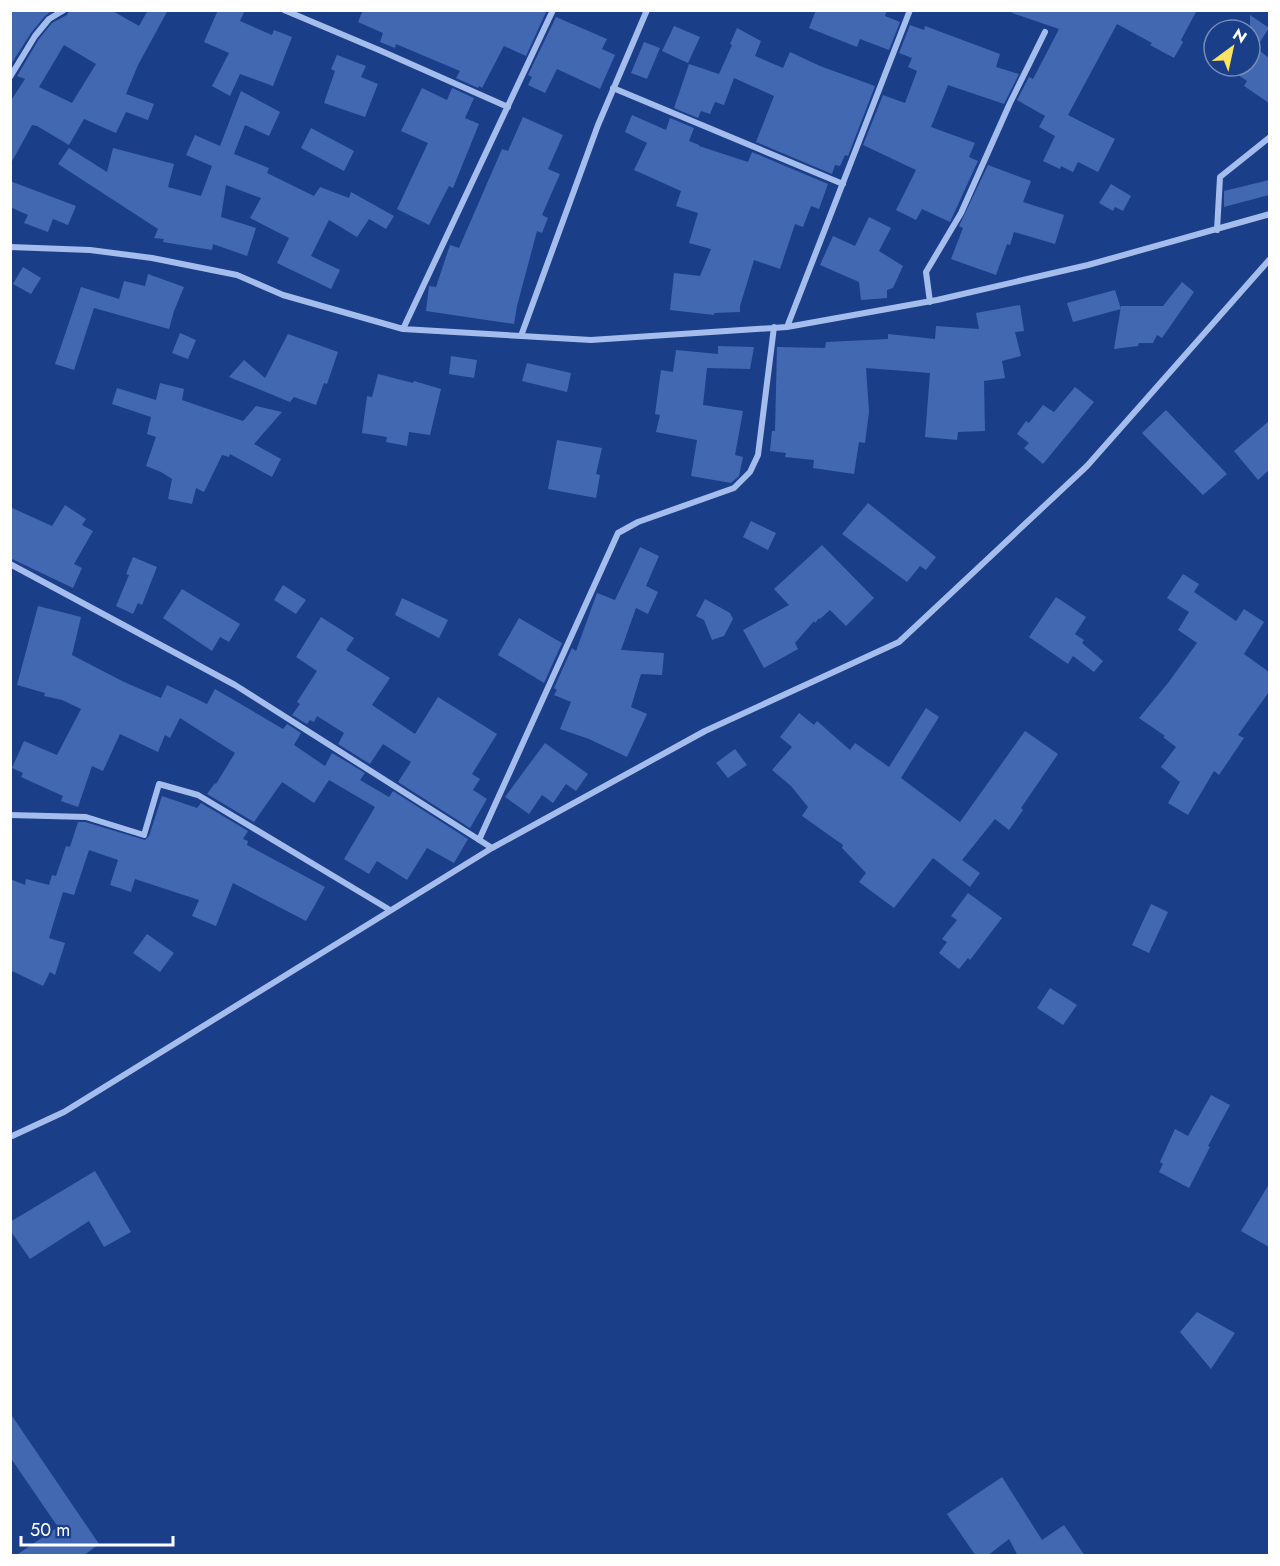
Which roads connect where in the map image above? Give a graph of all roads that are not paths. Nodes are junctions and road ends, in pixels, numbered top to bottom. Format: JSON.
{"nodes":[{"id":1,"x":64,"y":10,"type":"edge"},
{"id":2,"x":284,"y":10,"type":"edge"},
{"id":3,"x":553,"y":10,"type":"edge"},
{"id":4,"x":647,"y":10,"type":"edge"},
{"id":5,"x":910,"y":10,"type":"edge"},
{"id":6,"x":1045,"y":32,"type":"dead end"},
{"id":7,"x":10,"y":77,"type":"edge"},
{"id":8,"x":613,"y":88,"type":"junction"},
{"id":9,"x":508,"y":107,"type":"junction"},
{"id":10,"x":1269,"y":137,"type":"edge"},
{"id":11,"x":843,"y":184,"type":"junction"},
{"id":12,"x":1269,"y":214,"type":"edge"},
{"id":13,"x":1217,"y":230,"type":"junction"},
{"id":14,"x":10,"y":247,"type":"edge"},
{"id":15,"x":1269,"y":259,"type":"edge"},
{"id":16,"x":930,"y":302,"type":"junction"},
{"id":17,"x":774,"y":327,"type":"junction"},
{"id":18,"x":787,"y":327,"type":"junction"},
{"id":19,"x":403,"y":329,"type":"junction"},
{"id":20,"x":521,"y":336,"type":"junction"},
{"id":21,"x":10,"y":564,"type":"edge"},
{"id":22,"x":10,"y":815,"type":"edge"},
{"id":23,"x":479,"y":840,"type":"junction"},
{"id":24,"x":492,"y":848,"type":"junction"},
{"id":25,"x":390,"y":910,"type":"junction"},
{"id":26,"x":10,"y":1137,"type":"edge"}],
"edges":[{"from":1,"to":7,"type":"street"},
{"from":2,"to":9,"type":"street"},
{"from":3,"to":9,"type":"street"},
{"from":4,"to":8,"type":"street"},
{"from":5,"to":11,"type":"street"},
{"from":6,"to":16,"type":"street"},
{"from":8,"to":11,"type":"street"},
{"from":8,"to":20,"type":"street"},
{"from":9,"to":19,"type":"street"},
{"from":10,"to":13,"type":"street"},
{"from":11,"to":18,"type":"street"},
{"from":12,"to":13,"type":"street"},
{"from":13,"to":16,"type":"street"},
{"from":14,"to":19,"type":"street"},
{"from":15,"to":24,"type":"street"},
{"from":16,"to":18,"type":"street"},
{"from":17,"to":18,"type":"street"},
{"from":17,"to":20,"type":"street"},
{"from":17,"to":23,"type":"street"},
{"from":19,"to":20,"type":"street"},
{"from":21,"to":23,"type":"street"},
{"from":22,"to":25,"type":"street"},
{"from":23,"to":24,"type":"street"},
{"from":24,"to":25,"type":"street"},
{"from":25,"to":26,"type":"street"}]}
